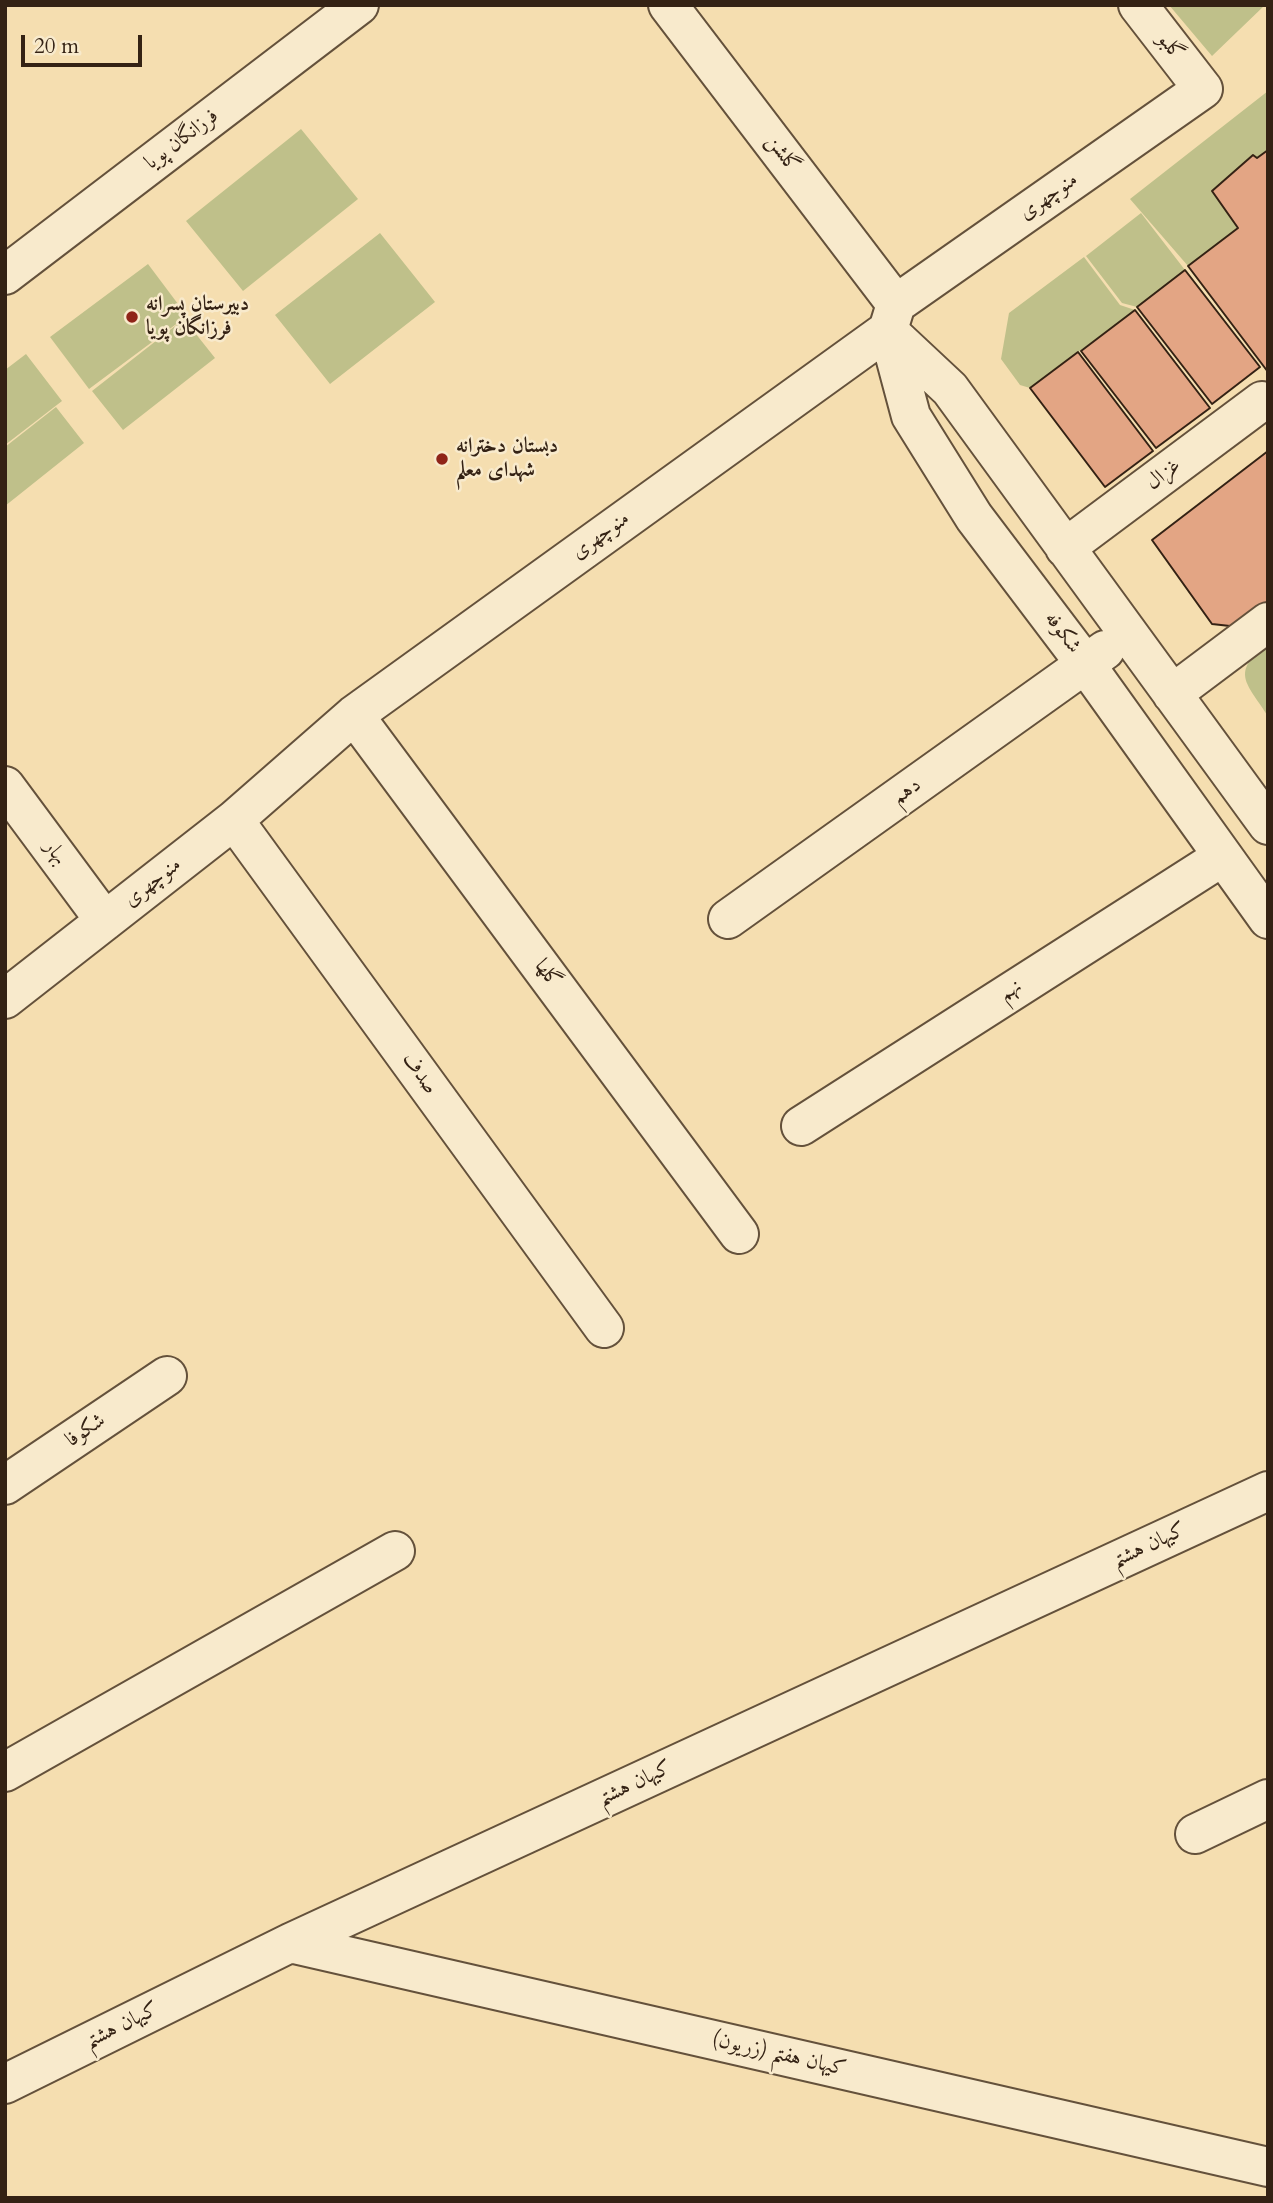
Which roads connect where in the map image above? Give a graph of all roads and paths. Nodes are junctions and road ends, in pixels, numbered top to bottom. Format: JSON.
{"nodes":[{"id":1,"x":359,"y":5,"type":"edge"},
{"id":2,"x":668,"y":5,"type":"edge"},
{"id":3,"x":1138,"y":5,"type":"edge"},
{"id":4,"x":1203,"y":89,"type":"joint"},
{"id":5,"x":5,"y":275,"type":"edge"},
{"id":6,"x":892,"y":317,"type":"junction"},
{"id":7,"x":1262,"y":401,"type":"dead end"},
{"id":8,"x":1065,"y":548,"type":"junction"},
{"id":9,"x":1268,"y":622,"type":"edge"},
{"id":10,"x":1128,"y":632,"type":"junction"},
{"id":11,"x":1086,"y":665,"type":"junction"},
{"id":12,"x":1172,"y":694,"type":"junction"},
{"id":13,"x":354,"y":715,"type":"junction"},
{"id":14,"x":5,"y":786,"type":"edge"},
{"id":15,"x":234,"y":820,"type":"junction"},
{"id":16,"x":1268,"y":825,"type":"edge"},
{"id":17,"x":1222,"y":857,"type":"junction"},
{"id":18,"x":728,"y":919,"type":"dead end"},
{"id":19,"x":1268,"y":919,"type":"edge"},
{"id":20,"x":105,"y":921,"type":"junction"},
{"id":21,"x":5,"y":999,"type":"edge"},
{"id":22,"x":801,"y":1126,"type":"dead end"},
{"id":23,"x":740,"y":1234,"type":"dead end"},
{"id":24,"x":604,"y":1328,"type":"dead end"},
{"id":25,"x":167,"y":1376,"type":"dead end"},
{"id":26,"x":5,"y":1485,"type":"edge"},
{"id":27,"x":1268,"y":1491,"type":"edge"},
{"id":28,"x":395,"y":1551,"type":"dead end"},
{"id":29,"x":5,"y":1772,"type":"edge"},
{"id":30,"x":1268,"y":1798,"type":"edge"},
{"id":31,"x":1195,"y":1834,"type":"dead end"},
{"id":32,"x":290,"y":1943,"type":"junction"},
{"id":33,"x":5,"y":2084,"type":"edge"},
{"id":34,"x":1268,"y":2167,"type":"edge"}],
"edges":[{"from":1,"to":5,"type":"street","name":"فرزانگان پویا"},
{"from":2,"to":6,"type":"street","name":"گلشن"},
{"from":3,"to":4,"type":"street","name":"گلبو"},
{"from":4,"to":6,"type":"street","name":"منوچهری"},
{"from":6,"to":8,"type":"street"},
{"from":6,"to":11,"type":"street","name":"شکوفه"},
{"from":6,"to":13,"type":"street","name":"منوچهری"},
{"from":7,"to":8,"type":"street","name":"غزال"},
{"from":8,"to":10,"type":"street"},
{"from":9,"to":12,"type":"street"},
{"from":10,"to":11,"type":"street","name":"دهم"},
{"from":10,"to":12,"type":"street"},
{"from":11,"to":17,"type":"street","name":"شکوفه"},
{"from":11,"to":18,"type":"street","name":"دهم"},
{"from":12,"to":16,"type":"street"},
{"from":13,"to":15,"type":"street","name":"منوچهری"},
{"from":13,"to":23,"type":"street","name":"گلها"},
{"from":14,"to":20,"type":"street","name":"بهار"},
{"from":15,"to":20,"type":"street","name":"منوچهری"},
{"from":15,"to":24,"type":"street","name":"صدف"},
{"from":17,"to":19,"type":"street","name":"شکوفه"},
{"from":17,"to":22,"type":"street","name":"نهم"},
{"from":20,"to":21,"type":"street","name":"منوچهری"},
{"from":25,"to":26,"type":"street","name":"شکوفا"},
{"from":27,"to":32,"type":"street","name":"کیهان هشتم"},
{"from":28,"to":29,"type":"street"},
{"from":30,"to":31,"type":"street"},
{"from":32,"to":33,"type":"street","name":"کیهان هشتم"},
{"from":32,"to":34,"type":"street","name":"کیهان هفتم (زریون)"}]}
